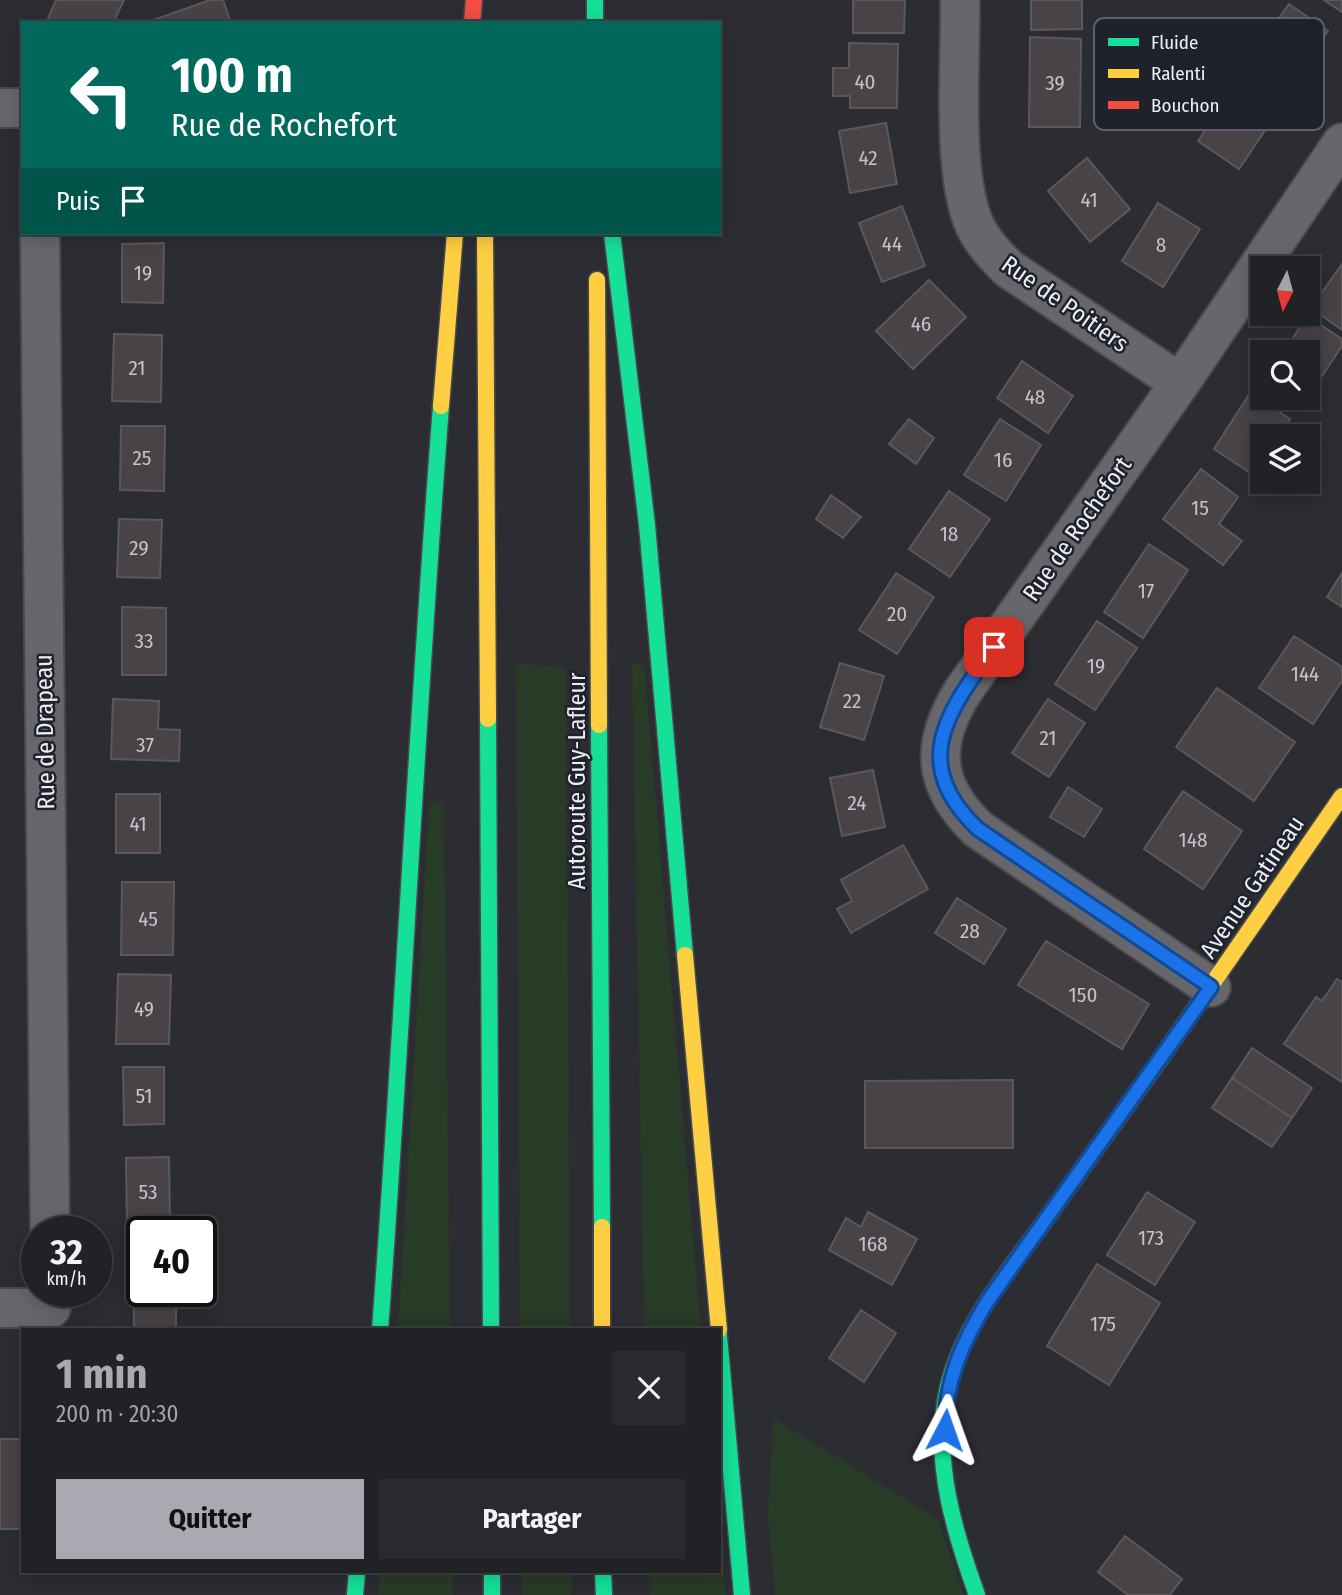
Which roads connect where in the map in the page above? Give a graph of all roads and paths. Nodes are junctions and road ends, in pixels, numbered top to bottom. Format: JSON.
{"nodes":[{"id":1,"x":474,"y":0,"type":"edge"},
{"id":2,"x":483,"y":0,"type":"edge"},
{"id":3,"x":595,"y":0,"type":"edge"},
{"id":4,"x":960,"y":0,"type":"edge"},
{"id":5,"x":472,"y":21,"type":"edge"},
{"id":6,"x":484,"y":21,"type":"edge"},
{"id":7,"x":595,"y":21,"type":"edge"},
{"id":8,"x":0,"y":108,"type":"edge"},
{"id":9,"x":21,"y":108,"type":"edge"},
{"id":10,"x":1342,"y":143,"type":"edge"},
{"id":11,"x":40,"y":235,"type":"edge"},
{"id":12,"x":455,"y":235,"type":"edge"},
{"id":13,"x":485,"y":235,"type":"edge"},
{"id":14,"x":612,"y":235,"type":"edge"},
{"id":15,"x":596,"y":247,"type":"edge"},
{"id":16,"x":1180,"y":383,"type":"junction"},
{"id":17,"x":1342,"y":796,"type":"edge"},
{"id":18,"x":1211,"y":987,"type":"junction"},
{"id":19,"x":50,"y":1216,"type":"edge"},
{"id":20,"x":51,"y":1307,"type":"edge"},
{"id":21,"x":0,"y":1308,"type":"edge"},
{"id":22,"x":380,"y":1328,"type":"edge"},
{"id":23,"x":491,"y":1328,"type":"edge"},
{"id":24,"x":602,"y":1328,"type":"edge"},
{"id":25,"x":719,"y":1328,"type":"edge"},
{"id":26,"x":721,"y":1359,"type":"edge"},
{"id":27,"x":357,"y":1573,"type":"edge"},
{"id":28,"x":492,"y":1573,"type":"edge"},
{"id":29,"x":603,"y":1573,"type":"edge"},
{"id":30,"x":355,"y":1595,"type":"edge"},
{"id":31,"x":492,"y":1595,"type":"edge"},
{"id":32,"x":604,"y":1595,"type":"edge"},
{"id":33,"x":742,"y":1595,"type":"edge"},
{"id":34,"x":977,"y":1595,"type":"edge"}],
"edges":[{"from":1,"to":5,"type":"main road"},
{"from":2,"to":6,"type":"main road"},
{"from":3,"to":7,"type":"main road"},
{"from":4,"to":16,"type":"street","name":"Rue de Poitiers"},
{"from":8,"to":9,"type":"street"},
{"from":10,"to":16,"type":"street","name":"Rue de Rochefort"},
{"from":11,"to":19,"type":"street","name":"Rue de Drapeau"},
{"from":12,"to":22,"type":"main road"},
{"from":13,"to":23,"type":"main road"},
{"from":14,"to":25,"type":"main road"},
{"from":15,"to":24,"type":"main road","name":"Autoroute Guy-Lafleur"},
{"from":16,"to":18,"type":"street","name":"Rue de Rochefort"},
{"from":17,"to":18,"type":"main road","name":"Avenue Gatineau"},
{"from":18,"to":34,"type":"main road","name":"Avenue Gatineau"},
{"from":20,"to":21,"type":"street"},
{"from":26,"to":33,"type":"main road"},
{"from":27,"to":30,"type":"main road"},
{"from":28,"to":31,"type":"main road"},
{"from":29,"to":32,"type":"main road"}]}
